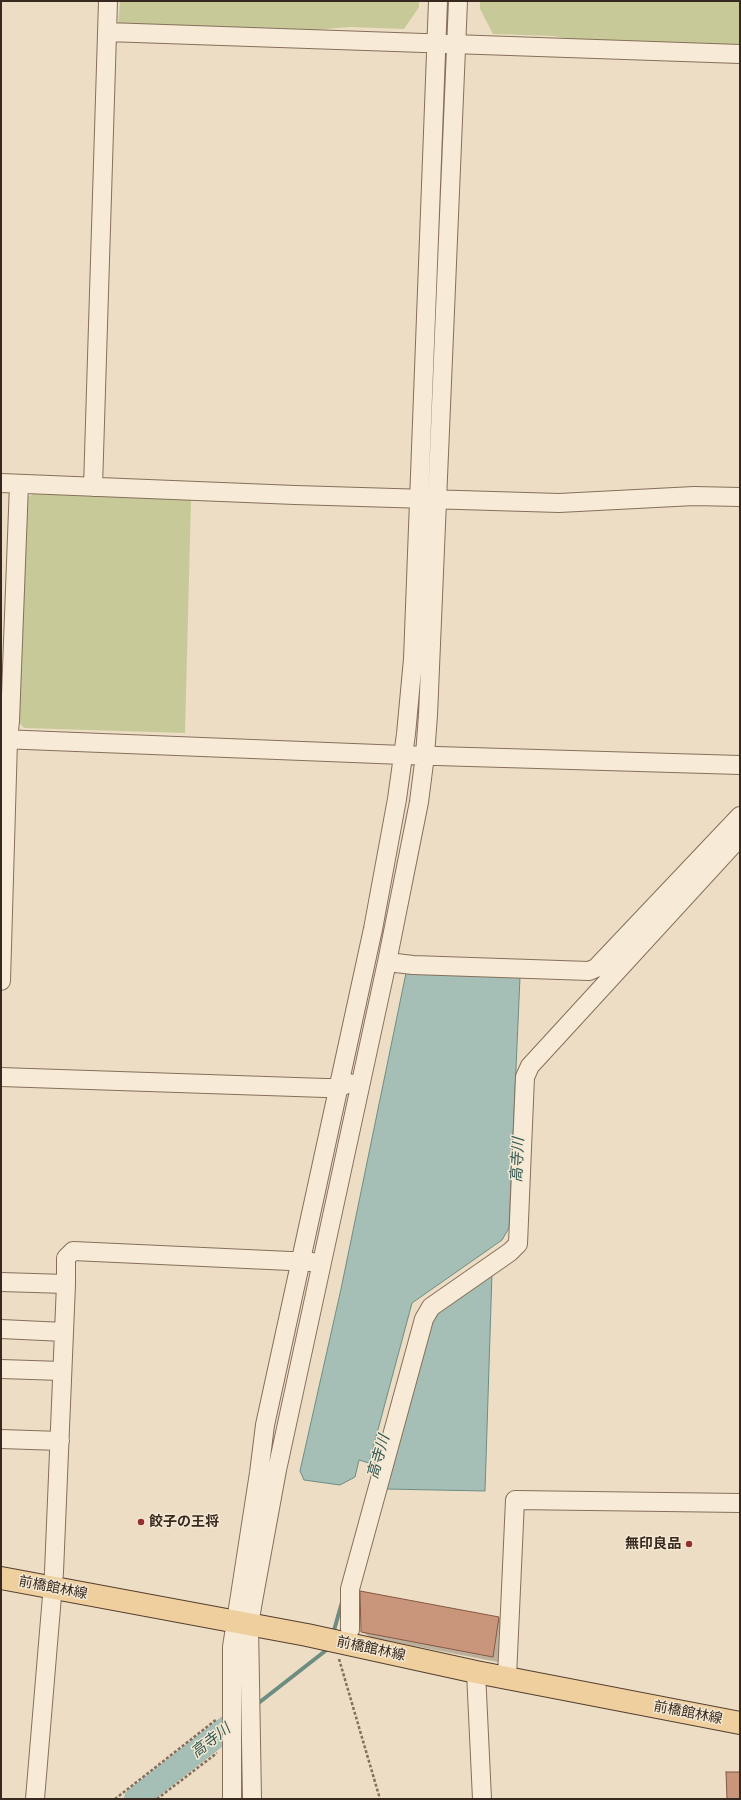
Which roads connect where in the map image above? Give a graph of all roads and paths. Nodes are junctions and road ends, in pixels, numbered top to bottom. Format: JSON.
{"nodes":[{"id":1,"x":108,"y":1,"type":"edge"},
{"id":2,"x":438,"y":1,"type":"edge"},
{"id":3,"x":458,"y":1,"type":"edge"},
{"id":4,"x":107,"y":32,"type":"junction"},
{"id":5,"x":436,"y":43,"type":"junction"},
{"id":6,"x":457,"y":44,"type":"junction"},
{"id":7,"x":740,"y":54,"type":"edge"},
{"id":8,"x":1,"y":483,"type":"edge"},
{"id":9,"x":19,"y":484,"type":"junction"},
{"id":10,"x":93,"y":487,"type":"junction"},
{"id":11,"x":740,"y":497,"type":"edge"},
{"id":12,"x":419,"y":498,"type":"junction"},
{"id":13,"x":437,"y":499,"type":"junction"},
{"id":14,"x":4,"y":740,"type":"edge"},
{"id":15,"x":403,"y":755,"type":"junction"},
{"id":16,"x":425,"y":755,"type":"junction"},
{"id":17,"x":740,"y":765,"type":"edge"},
{"id":18,"x":740,"y":816,"type":"edge"},
{"id":19,"x":740,"y":837,"type":"edge"},
{"id":20,"x":387,"y":962,"type":"junction"},
{"id":21,"x":1,"y":981,"type":"edge"},
{"id":22,"x":364,"y":1067,"type":"junction"},
{"id":23,"x":1,"y":1077,"type":"edge"},
{"id":24,"x":338,"y":1088,"type":"junction"},
{"id":25,"x":352,"y":1123,"type":"junction"},
{"id":26,"x":300,"y":1261,"type":"junction"},
{"id":27,"x":321,"y":1262,"type":"junction"},
{"id":28,"x":1,"y":1282,"type":"edge"},
{"id":29,"x":66,"y":1284,"type":"junction"},
{"id":30,"x":1,"y":1330,"type":"edge"},
{"id":31,"x":64,"y":1332,"type":"junction"},
{"id":32,"x":1,"y":1369,"type":"edge"},
{"id":33,"x":62,"y":1371,"type":"junction"},
{"id":34,"x":1,"y":1439,"type":"edge"},
{"id":35,"x":60,"y":1441,"type":"junction"},
{"id":36,"x":740,"y":1503,"type":"edge"},
{"id":37,"x":1,"y":1578,"type":"edge"},
{"id":38,"x":53,"y":1588,"type":"junction"},
{"id":39,"x":242,"y":1624,"type":"junction"},
{"id":40,"x":344,"y":1638,"type":"junction"},
{"id":41,"x":476,"y":1672,"type":"junction"},
{"id":42,"x":507,"y":1677,"type":"junction"},
{"id":43,"x":225,"y":1713,"type":"junction"},
{"id":44,"x":740,"y":1723,"type":"edge"},
{"id":45,"x":219,"y":1751,"type":"dead end"},
{"id":46,"x":35,"y":1799,"type":"edge"},
{"id":47,"x":115,"y":1799,"type":"edge"},
{"id":48,"x":157,"y":1799,"type":"edge"},
{"id":49,"x":232,"y":1799,"type":"edge"},
{"id":50,"x":252,"y":1799,"type":"edge"},
{"id":51,"x":380,"y":1799,"type":"edge"},
{"id":52,"x":482,"y":1799,"type":"edge"}],
"edges":[{"from":1,"to":4,"type":"street"},
{"from":2,"to":5,"type":"street"},
{"from":3,"to":6,"type":"street"},
{"from":4,"to":5,"type":"street"},
{"from":4,"to":10,"type":"street"},
{"from":5,"to":6,"type":"street"},
{"from":5,"to":12,"type":"street"},
{"from":6,"to":7,"type":"street"},
{"from":6,"to":13,"type":"street"},
{"from":8,"to":9,"type":"street"},
{"from":9,"to":10,"type":"street"},
{"from":9,"to":14,"type":"street"},
{"from":10,"to":12,"type":"street"},
{"from":11,"to":13,"type":"street"},
{"from":12,"to":13,"type":"street"},
{"from":12,"to":15,"type":"street"},
{"from":13,"to":16,"type":"street"},
{"from":14,"to":15,"type":"street"},
{"from":14,"to":21,"type":"street"},
{"from":15,"to":16,"type":"street"},
{"from":15,"to":24,"type":"street"},
{"from":16,"to":17,"type":"street"},
{"from":16,"to":20,"type":"street"},
{"from":18,"to":20,"type":"street"},
{"from":19,"to":40,"type":"street"},
{"from":20,"to":22,"type":"street"},
{"from":22,"to":24,"type":"street"},
{"from":22,"to":25,"type":"street"},
{"from":23,"to":24,"type":"street"},
{"from":24,"to":25,"type":"street"},
{"from":24,"to":26,"type":"street"},
{"from":25,"to":27,"type":"street"},
{"from":26,"to":27,"type":"street"},
{"from":26,"to":29,"type":"street"},
{"from":26,"to":39,"type":"street"},
{"from":27,"to":39,"type":"street"},
{"from":28,"to":29,"type":"street"},
{"from":29,"to":31,"type":"street"},
{"from":30,"to":31,"type":"street"},
{"from":31,"to":33,"type":"street"},
{"from":32,"to":33,"type":"street"},
{"from":33,"to":35,"type":"street"},
{"from":34,"to":35,"type":"street"},
{"from":35,"to":38,"type":"street"},
{"from":36,"to":42,"type":"street"},
{"from":37,"to":38,"type":"main road","name":"前橋館林線"},
{"from":38,"to":39,"type":"main road","name":"前橋館林線"},
{"from":38,"to":46,"type":"street"},
{"from":39,"to":40,"type":"main road","name":"前橋館林線"},
{"from":39,"to":43,"type":"street"},
{"from":39,"to":50,"type":"street"},
{"from":40,"to":41,"type":"main road","name":"前橋館林線"},
{"from":40,"to":51,"type":"path"},
{"from":41,"to":42,"type":"main road","name":"前橋館林線"},
{"from":41,"to":52,"type":"street"},
{"from":42,"to":44,"type":"main road","name":"前橋館林線"},
{"from":43,"to":47,"type":"path"},
{"from":43,"to":49,"type":"street"},
{"from":45,"to":48,"type":"path"}]}
